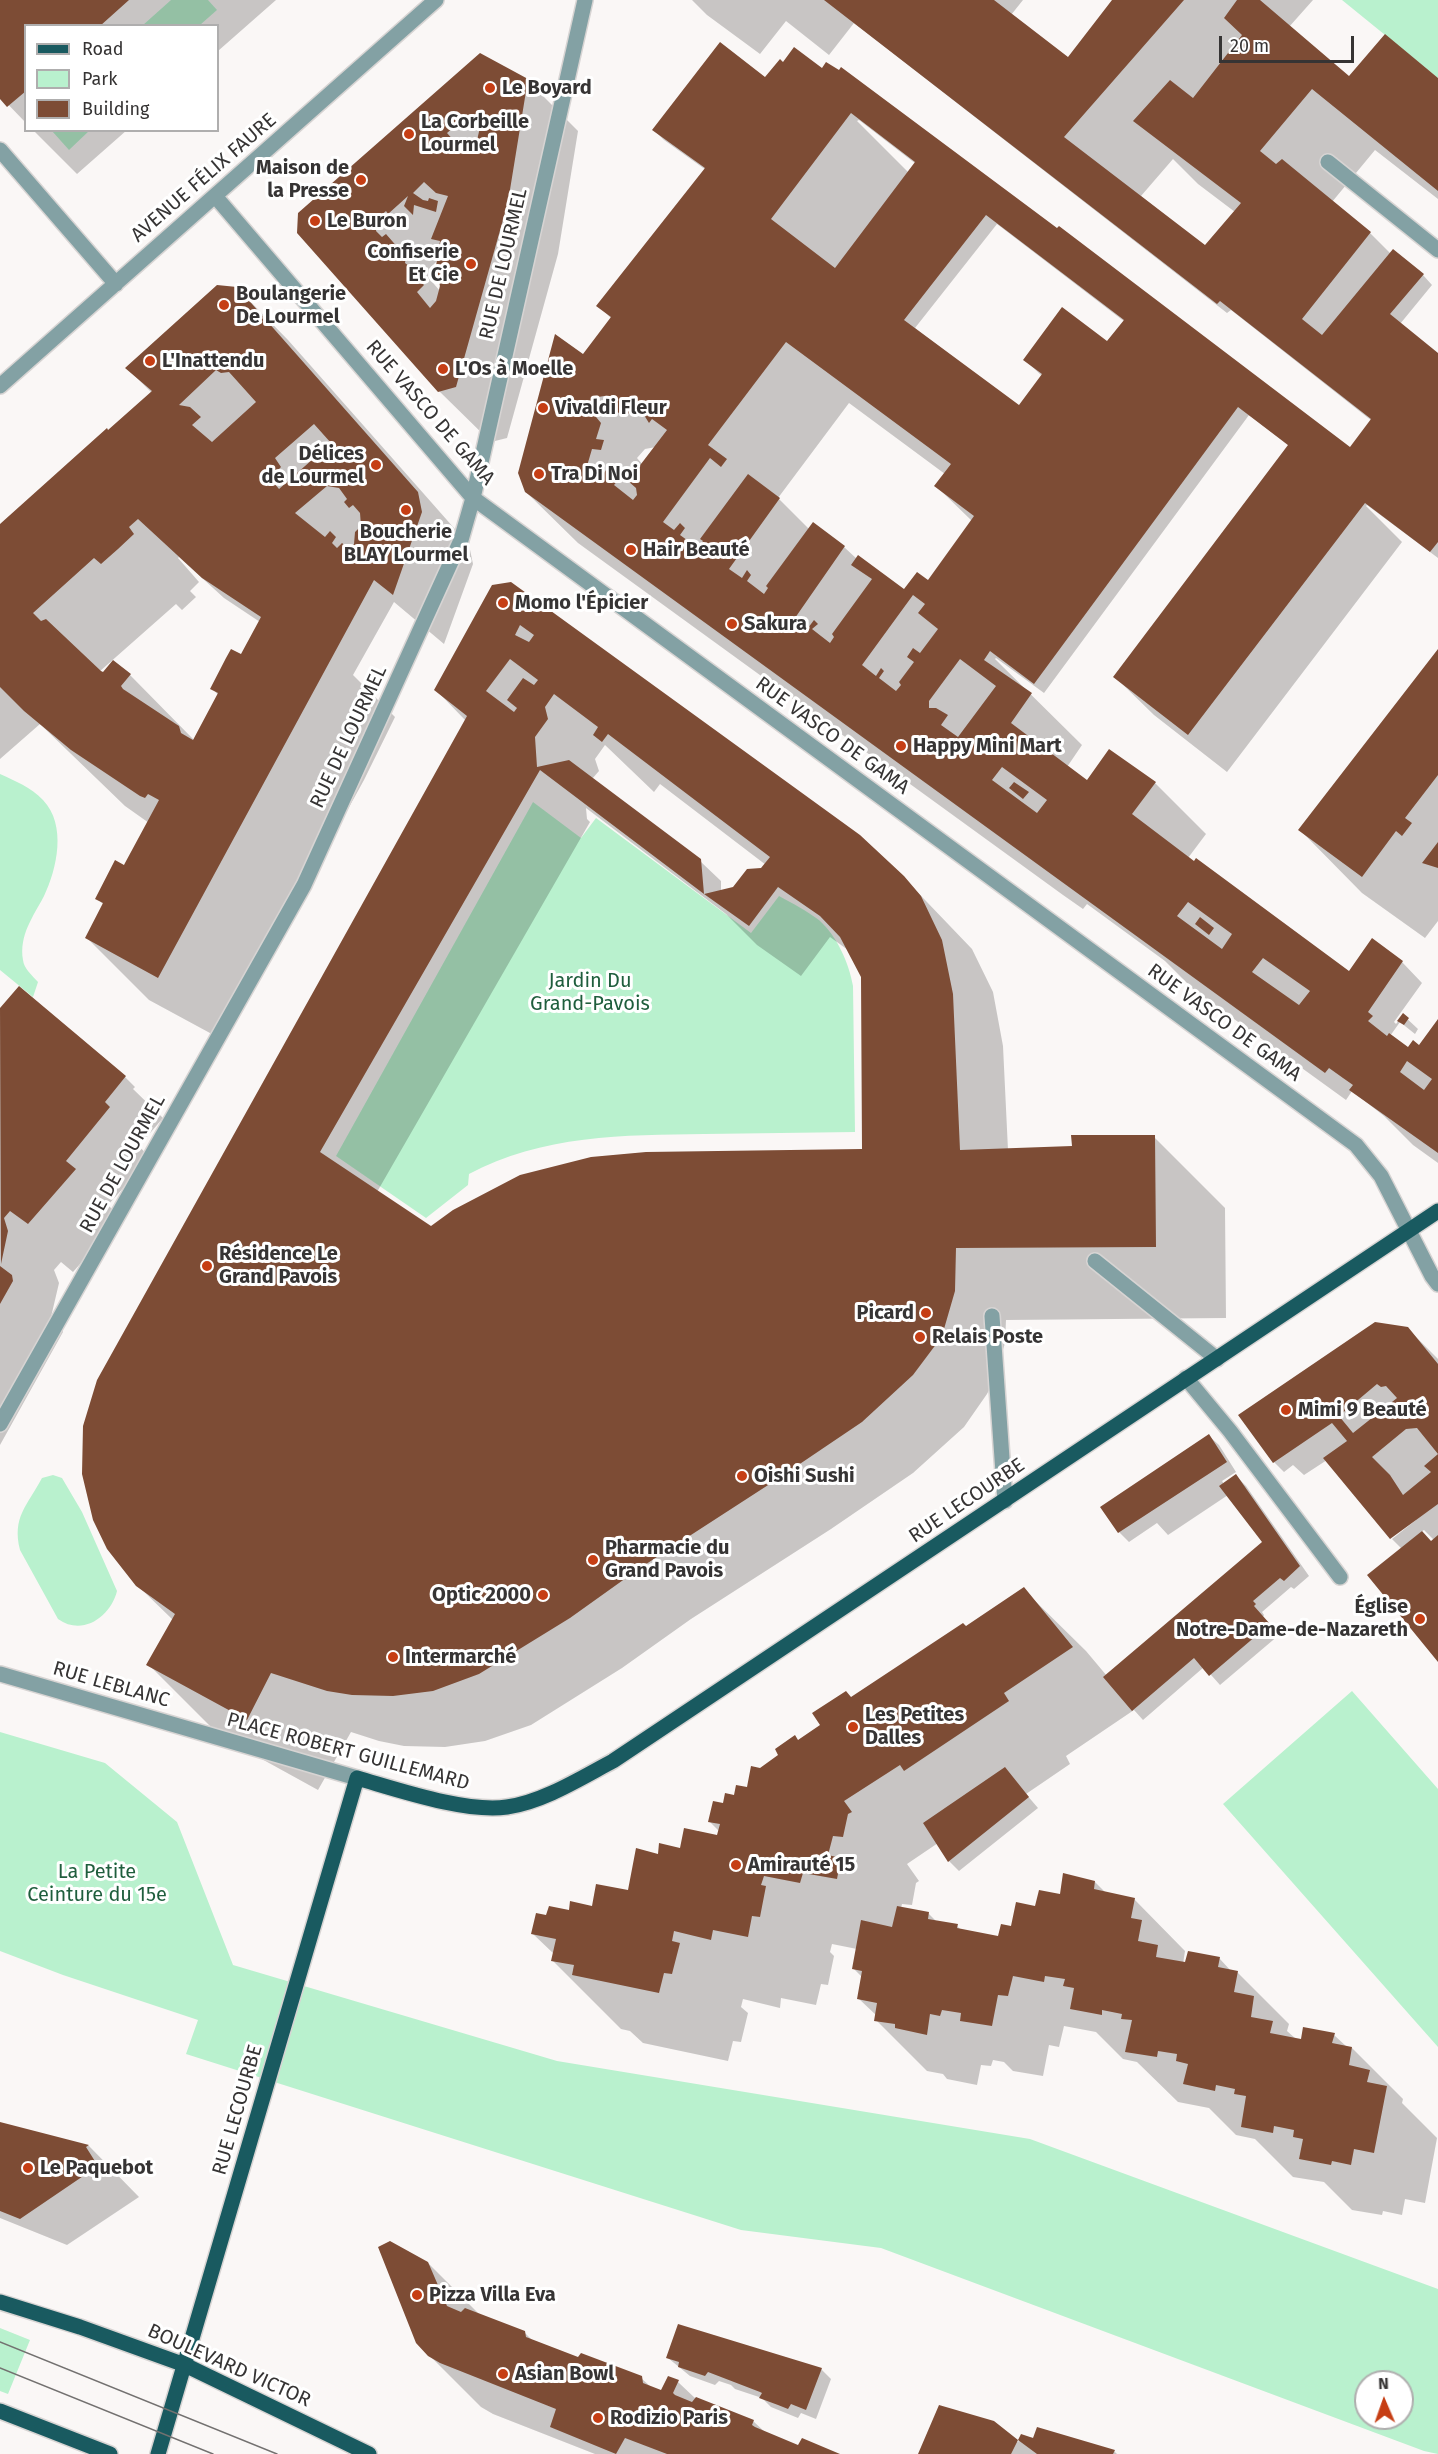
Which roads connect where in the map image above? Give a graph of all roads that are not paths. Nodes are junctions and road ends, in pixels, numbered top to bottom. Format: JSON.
{"nodes":[{"id":1,"x":436,"y":0,"type":"edge"},
{"id":2,"x":580,"y":2,"type":"edge"},
{"id":3,"x":0,"y":150,"type":"edge"},
{"id":4,"x":1328,"y":162,"type":"dead end"},
{"id":5,"x":215,"y":196,"type":"junction"},
{"id":6,"x":1438,"y":250,"type":"edge"},
{"id":7,"x":116,"y":284,"type":"junction"},
{"id":8,"x":0,"y":386,"type":"edge"},
{"id":9,"x":473,"y":498,"type":"junction"},
{"id":10,"x":1438,"y":1211,"type":"edge"},
{"id":11,"x":1408,"y":1231,"type":"junction"},
{"id":12,"x":1095,"y":1261,"type":"dead end"},
{"id":13,"x":1438,"y":1284,"type":"edge"},
{"id":14,"x":992,"y":1316,"type":"dead end"},
{"id":15,"x":1217,"y":1359,"type":"junction"},
{"id":16,"x":1186,"y":1378,"type":"junction"},
{"id":17,"x":0,"y":1424,"type":"edge"},
{"id":18,"x":1005,"y":1501,"type":"junction"},
{"id":19,"x":1340,"y":1577,"type":"dead end"},
{"id":20,"x":0,"y":1674,"type":"edge"},
{"id":21,"x":211,"y":1736,"type":"joint"},
{"id":22,"x":357,"y":1778,"type":"junction"},
{"id":23,"x":509,"y":1807,"type":"joint"},
{"id":24,"x":0,"y":2302,"type":"edge"},
{"id":25,"x":185,"y":2365,"type":"junction"},
{"id":26,"x":0,"y":2411,"type":"edge"},
{"id":27,"x":110,"y":2454,"type":"edge"},
{"id":28,"x":158,"y":2454,"type":"edge"},
{"id":29,"x":369,"y":2454,"type":"edge"}],
"edges":[{"from":1,"to":5,"type":"street","name":"AVENUE FÉLIX FAURE"},
{"from":2,"to":9,"type":"street","name":"RUE DE LOURMEL"},
{"from":3,"to":7,"type":"street"},
{"from":4,"to":6,"type":"street"},
{"from":5,"to":7,"type":"street","name":"AVENUE FÉLIX FAURE"},
{"from":5,"to":9,"type":"street","name":"RUE VASCO DE GAMA"},
{"from":7,"to":8,"type":"street","name":"AVENUE FÉLIX FAURE"},
{"from":9,"to":11,"type":"street","name":"RUE VASCO DE GAMA"},
{"from":9,"to":17,"type":"street","name":"RUE DE LOURMEL"},
{"from":10,"to":11,"type":"main road","name":"RUE LECOURBE"},
{"from":11,"to":13,"type":"street","name":"RUE VASCO DE GAMA"},
{"from":11,"to":15,"type":"main road","name":"RUE LECOURBE"},
{"from":12,"to":15,"type":"street"},
{"from":14,"to":18,"type":"street"},
{"from":15,"to":16,"type":"main road","name":"RUE LECOURBE"},
{"from":16,"to":18,"type":"main road","name":"RUE LECOURBE"},
{"from":16,"to":19,"type":"street"},
{"from":18,"to":23,"type":"main road","name":"RUE LECOURBE"},
{"from":20,"to":21,"type":"street","name":"RUE LEBLANC"},
{"from":21,"to":22,"type":"street","name":"PLACE ROBERT GUILLEMARD"},
{"from":22,"to":23,"type":"main road","name":"PLACE ROBERT GUILLEMARD"},
{"from":22,"to":25,"type":"main road","name":"RUE LECOURBE"},
{"from":24,"to":25,"type":"main road","name":"BOULEVARD VICTOR"},
{"from":25,"to":28,"type":"main road","name":"RUE LECOURBE"},
{"from":25,"to":29,"type":"main road","name":"BOULEVARD VICTOR"},
{"from":26,"to":27,"type":"main road"}]}
